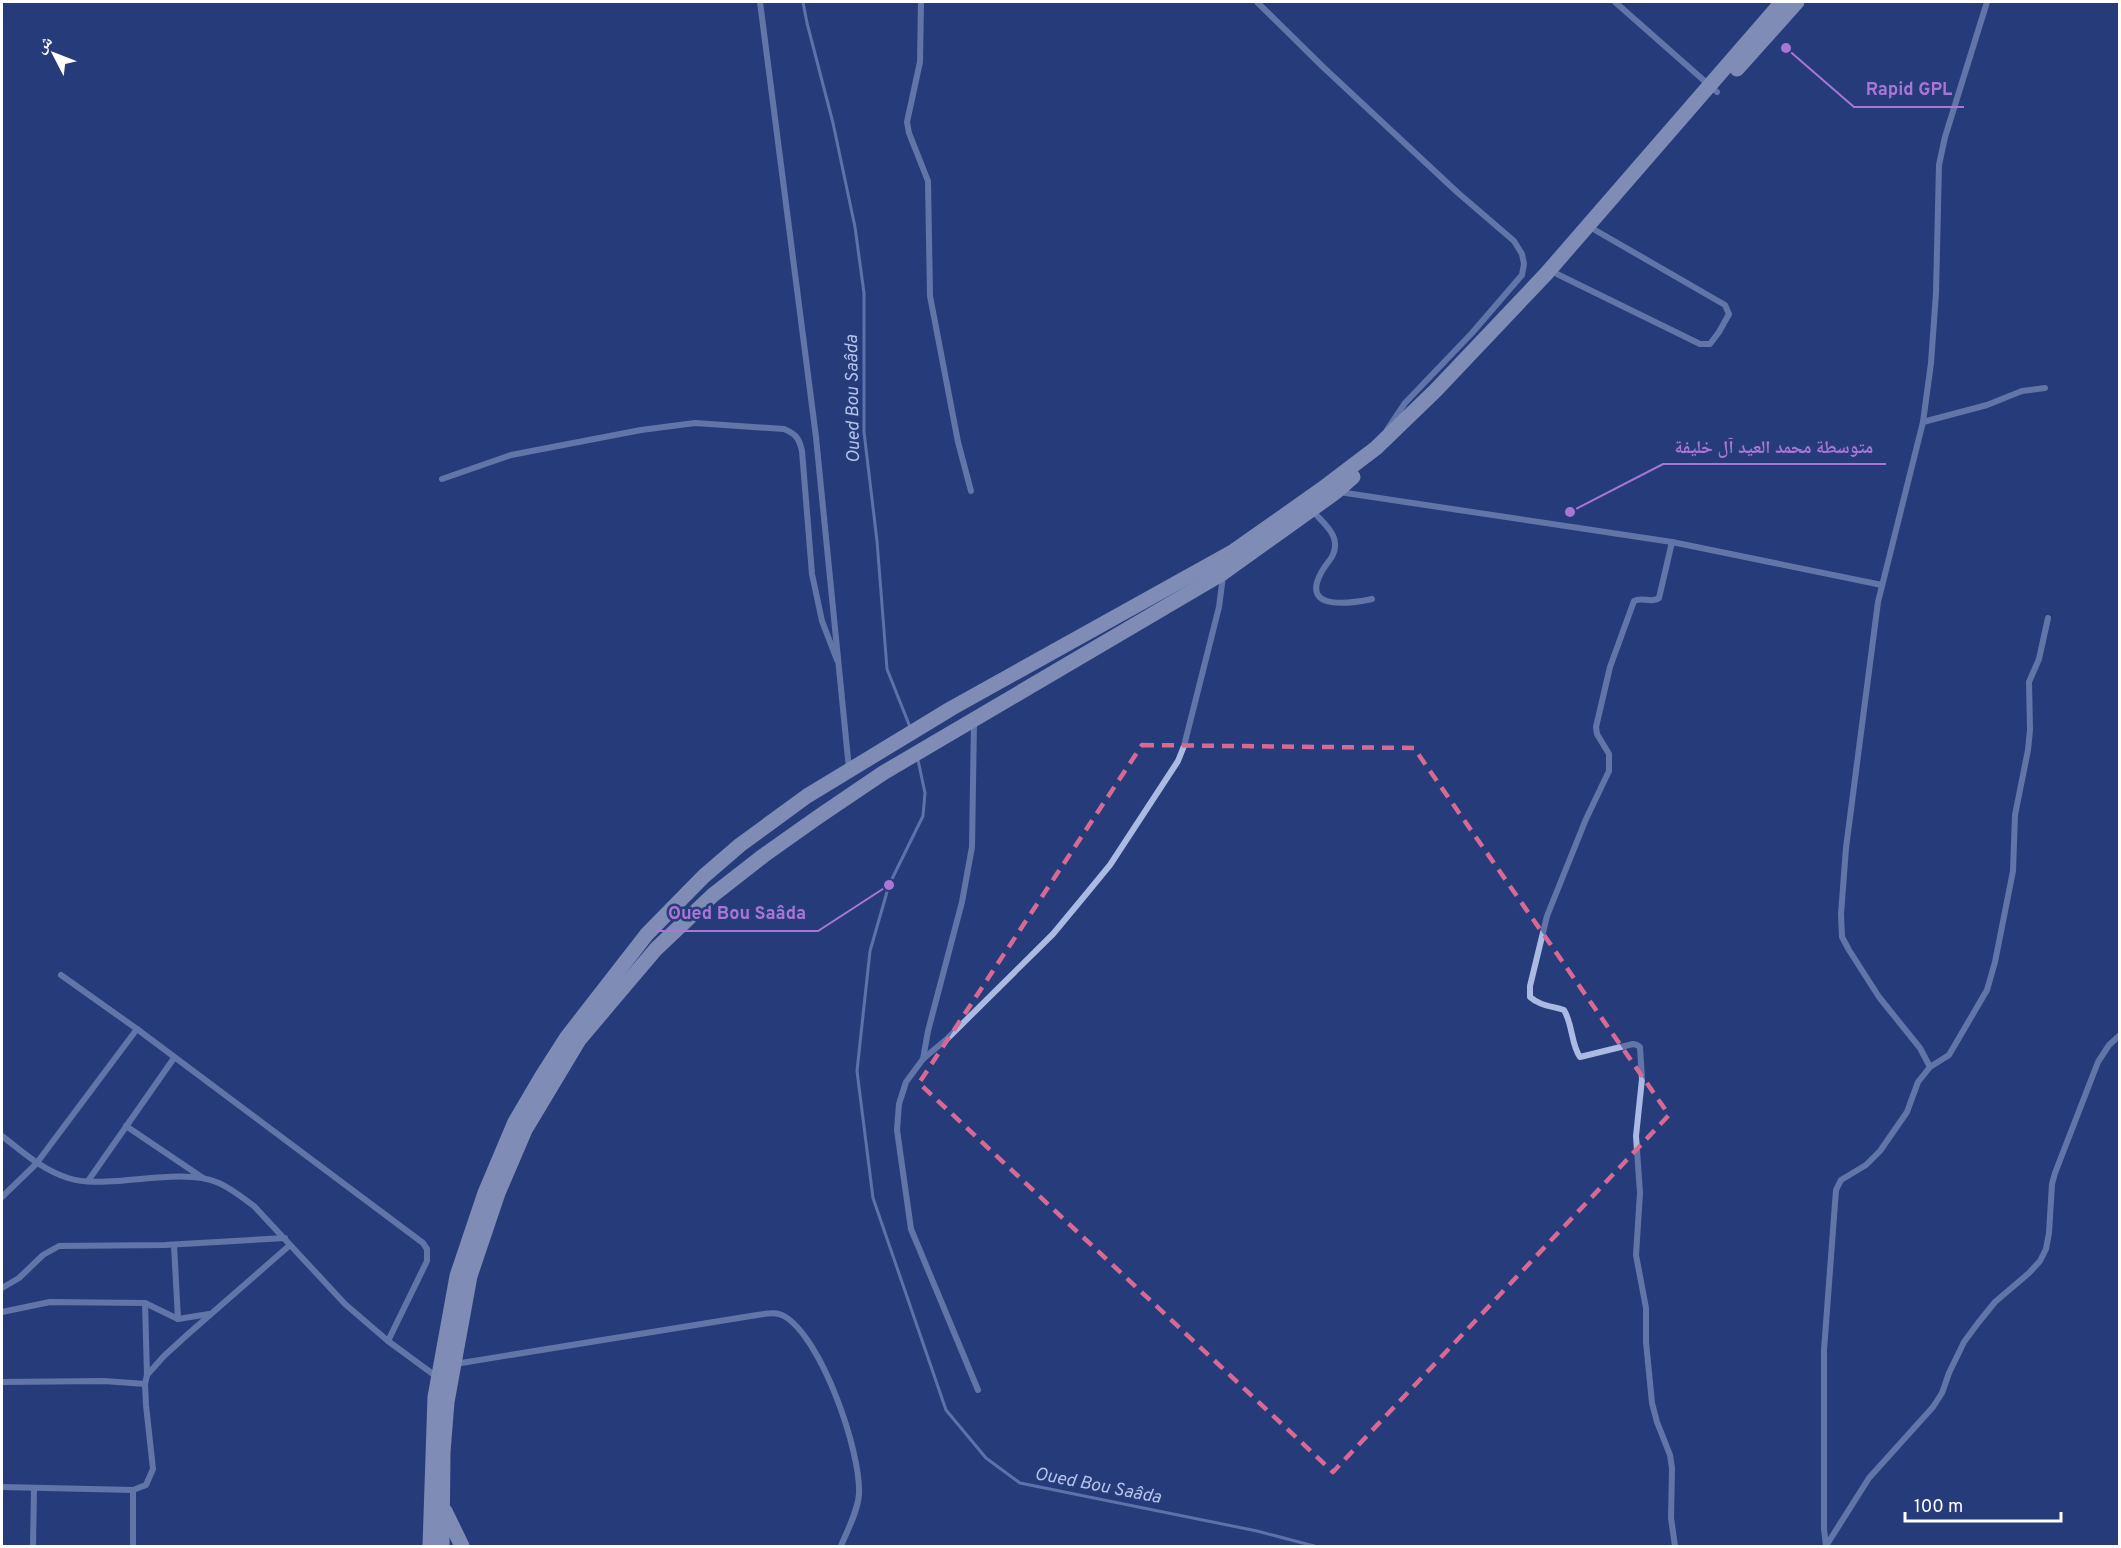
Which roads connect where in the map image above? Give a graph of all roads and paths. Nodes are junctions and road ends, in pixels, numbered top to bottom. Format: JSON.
{"nodes":[{"id":1,"x":760,"y":2,"type":"edge"},
{"id":2,"x":921,"y":2,"type":"edge"},
{"id":3,"x":1257,"y":2,"type":"edge"},
{"id":4,"x":1615,"y":2,"type":"edge"},
{"id":5,"x":1782,"y":2,"type":"edge"},
{"id":6,"x":1797,"y":2,"type":"edge"},
{"id":7,"x":1987,"y":2,"type":"edge"},
{"id":8,"x":1714,"y":88,"type":"junction"},
{"id":9,"x":1595,"y":230,"type":"junction"},
{"id":10,"x":1557,"y":274,"type":"junction"},
{"id":11,"x":2045,"y":388,"type":"dead end"},
{"id":12,"x":1923,"y":422,"type":"junction"},
{"id":13,"x":1376,"y":447,"type":"junction"},
{"id":14,"x":442,"y":479,"type":"dead end"},
{"id":15,"x":1329,"y":490,"type":"junction"},
{"id":16,"x":971,"y":491,"type":"dead end"},
{"id":17,"x":1311,"y":510,"type":"junction"},
{"id":18,"x":1672,"y":542,"type":"junction"},
{"id":19,"x":1223,"y":573,"type":"junction"},
{"id":20,"x":1882,"y":585,"type":"junction"},
{"id":21,"x":1372,"y":599,"type":"dead end"},
{"id":22,"x":2048,"y":618,"type":"dead end"},
{"id":23,"x":840,"y":670,"type":"junction"},
{"id":24,"x":974,"y":718,"type":"junction"},
{"id":25,"x":849,"y":769,"type":"junction"},
{"id":26,"x":61,"y":975,"type":"dead end"},
{"id":27,"x":137,"y":1029,"type":"junction"},
{"id":28,"x":2120,"y":1035,"type":"edge"},
{"id":29,"x":174,"y":1058,"type":"junction"},
{"id":30,"x":923,"y":1059,"type":"junction"},
{"id":31,"x":1930,"y":1067,"type":"junction"},
{"id":32,"x":126,"y":1126,"type":"junction"},
{"id":33,"x":2,"y":1136,"type":"edge"},
{"id":34,"x":36,"y":1164,"type":"junction"},
{"id":35,"x":203,"y":1178,"type":"junction"},
{"id":36,"x":88,"y":1181,"type":"junction"},
{"id":37,"x":2,"y":1197,"type":"edge"},
{"id":38,"x":285,"y":1238,"type":"junction"},
{"id":39,"x":174,"y":1245,"type":"junction"},
{"id":40,"x":290,"y":1245,"type":"junction"},
{"id":41,"x":2,"y":1288,"type":"edge"},
{"id":42,"x":145,"y":1304,"type":"junction"},
{"id":43,"x":2,"y":1312,"type":"edge"},
{"id":44,"x":211,"y":1314,"type":"junction"},
{"id":45,"x":178,"y":1319,"type":"junction"},
{"id":46,"x":388,"y":1341,"type":"junction"},
{"id":47,"x":454,"y":1364,"type":"junction"},
{"id":48,"x":147,"y":1376,"type":"junction"},
{"id":49,"x":438,"y":1378,"type":"junction"},
{"id":50,"x":2,"y":1382,"type":"edge"},
{"id":51,"x":145,"y":1384,"type":"junction"},
{"id":52,"x":978,"y":1390,"type":"dead end"},
{"id":53,"x":2,"y":1487,"type":"edge"},
{"id":54,"x":34,"y":1488,"type":"junction"},
{"id":55,"x":133,"y":1490,"type":"junction"},
{"id":56,"x":443,"y":1504,"type":"junction"},
{"id":57,"x":33,"y":1546,"type":"edge"},
{"id":58,"x":133,"y":1546,"type":"edge"},
{"id":59,"x":430,"y":1546,"type":"edge"},
{"id":60,"x":442,"y":1546,"type":"edge"},
{"id":61,"x":462,"y":1546,"type":"edge"},
{"id":62,"x":841,"y":1546,"type":"edge"},
{"id":63,"x":1675,"y":1546,"type":"edge"},
{"id":64,"x":1826,"y":1546,"type":"edge"}],
"edges":[{"from":1,"to":23,"type":"street"},
{"from":2,"to":16,"type":"street"},
{"from":3,"to":13,"type":"street"},
{"from":4,"to":8,"type":"street"},
{"from":5,"to":8,"type":"main road"},
{"from":6,"to":8,"type":"main road"},
{"from":7,"to":12,"type":"street"},
{"from":8,"to":9,"type":"main road"},
{"from":8,"to":13,"type":"main road"},
{"from":9,"to":10,"type":"main road"},
{"from":9,"to":10,"type":"street"},
{"from":10,"to":15,"type":"main road"},
{"from":11,"to":12,"type":"street"},
{"from":12,"to":20,"type":"street"},
{"from":13,"to":15,"type":"main road"},
{"from":14,"to":23,"type":"street"},
{"from":15,"to":17,"type":"main road"},
{"from":15,"to":18,"type":"street"},
{"from":15,"to":25,"type":"main road"},
{"from":17,"to":19,"type":"main road"},
{"from":17,"to":21,"type":"street"},
{"from":18,"to":20,"type":"street"},
{"from":18,"to":63,"type":"street"},
{"from":19,"to":24,"type":"main road"},
{"from":19,"to":30,"type":"street"},
{"from":20,"to":31,"type":"street"},
{"from":22,"to":31,"type":"street"},
{"from":23,"to":25,"type":"street"},
{"from":24,"to":30,"type":"street"},
{"from":24,"to":47,"type":"main road"},
{"from":25,"to":49,"type":"main road"},
{"from":26,"to":27,"type":"street"},
{"from":27,"to":29,"type":"street"},
{"from":27,"to":34,"type":"street"},
{"from":28,"to":64,"type":"street"},
{"from":29,"to":32,"type":"street"},
{"from":29,"to":46,"type":"street"},
{"from":30,"to":52,"type":"street"},
{"from":31,"to":64,"type":"street"},
{"from":32,"to":35,"type":"street"},
{"from":32,"to":36,"type":"street"},
{"from":33,"to":34,"type":"street"},
{"from":34,"to":36,"type":"street"},
{"from":34,"to":37,"type":"street"},
{"from":35,"to":36,"type":"street"},
{"from":35,"to":38,"type":"street"},
{"from":38,"to":39,"type":"street"},
{"from":38,"to":40,"type":"street"},
{"from":39,"to":41,"type":"street"},
{"from":39,"to":45,"type":"street"},
{"from":40,"to":44,"type":"street"},
{"from":40,"to":46,"type":"street"},
{"from":42,"to":43,"type":"street"},
{"from":42,"to":45,"type":"street"},
{"from":42,"to":48,"type":"street"},
{"from":44,"to":45,"type":"street"},
{"from":44,"to":48,"type":"street"},
{"from":46,"to":49,"type":"street"},
{"from":47,"to":56,"type":"main road"},
{"from":47,"to":62,"type":"street"},
{"from":48,"to":51,"type":"street"},
{"from":49,"to":59,"type":"main road"},
{"from":50,"to":51,"type":"street"},
{"from":51,"to":55,"type":"street"},
{"from":53,"to":54,"type":"street"},
{"from":54,"to":55,"type":"street"},
{"from":54,"to":57,"type":"street"},
{"from":55,"to":58,"type":"street"},
{"from":56,"to":60,"type":"main road"},
{"from":56,"to":61,"type":"main road"}]}
